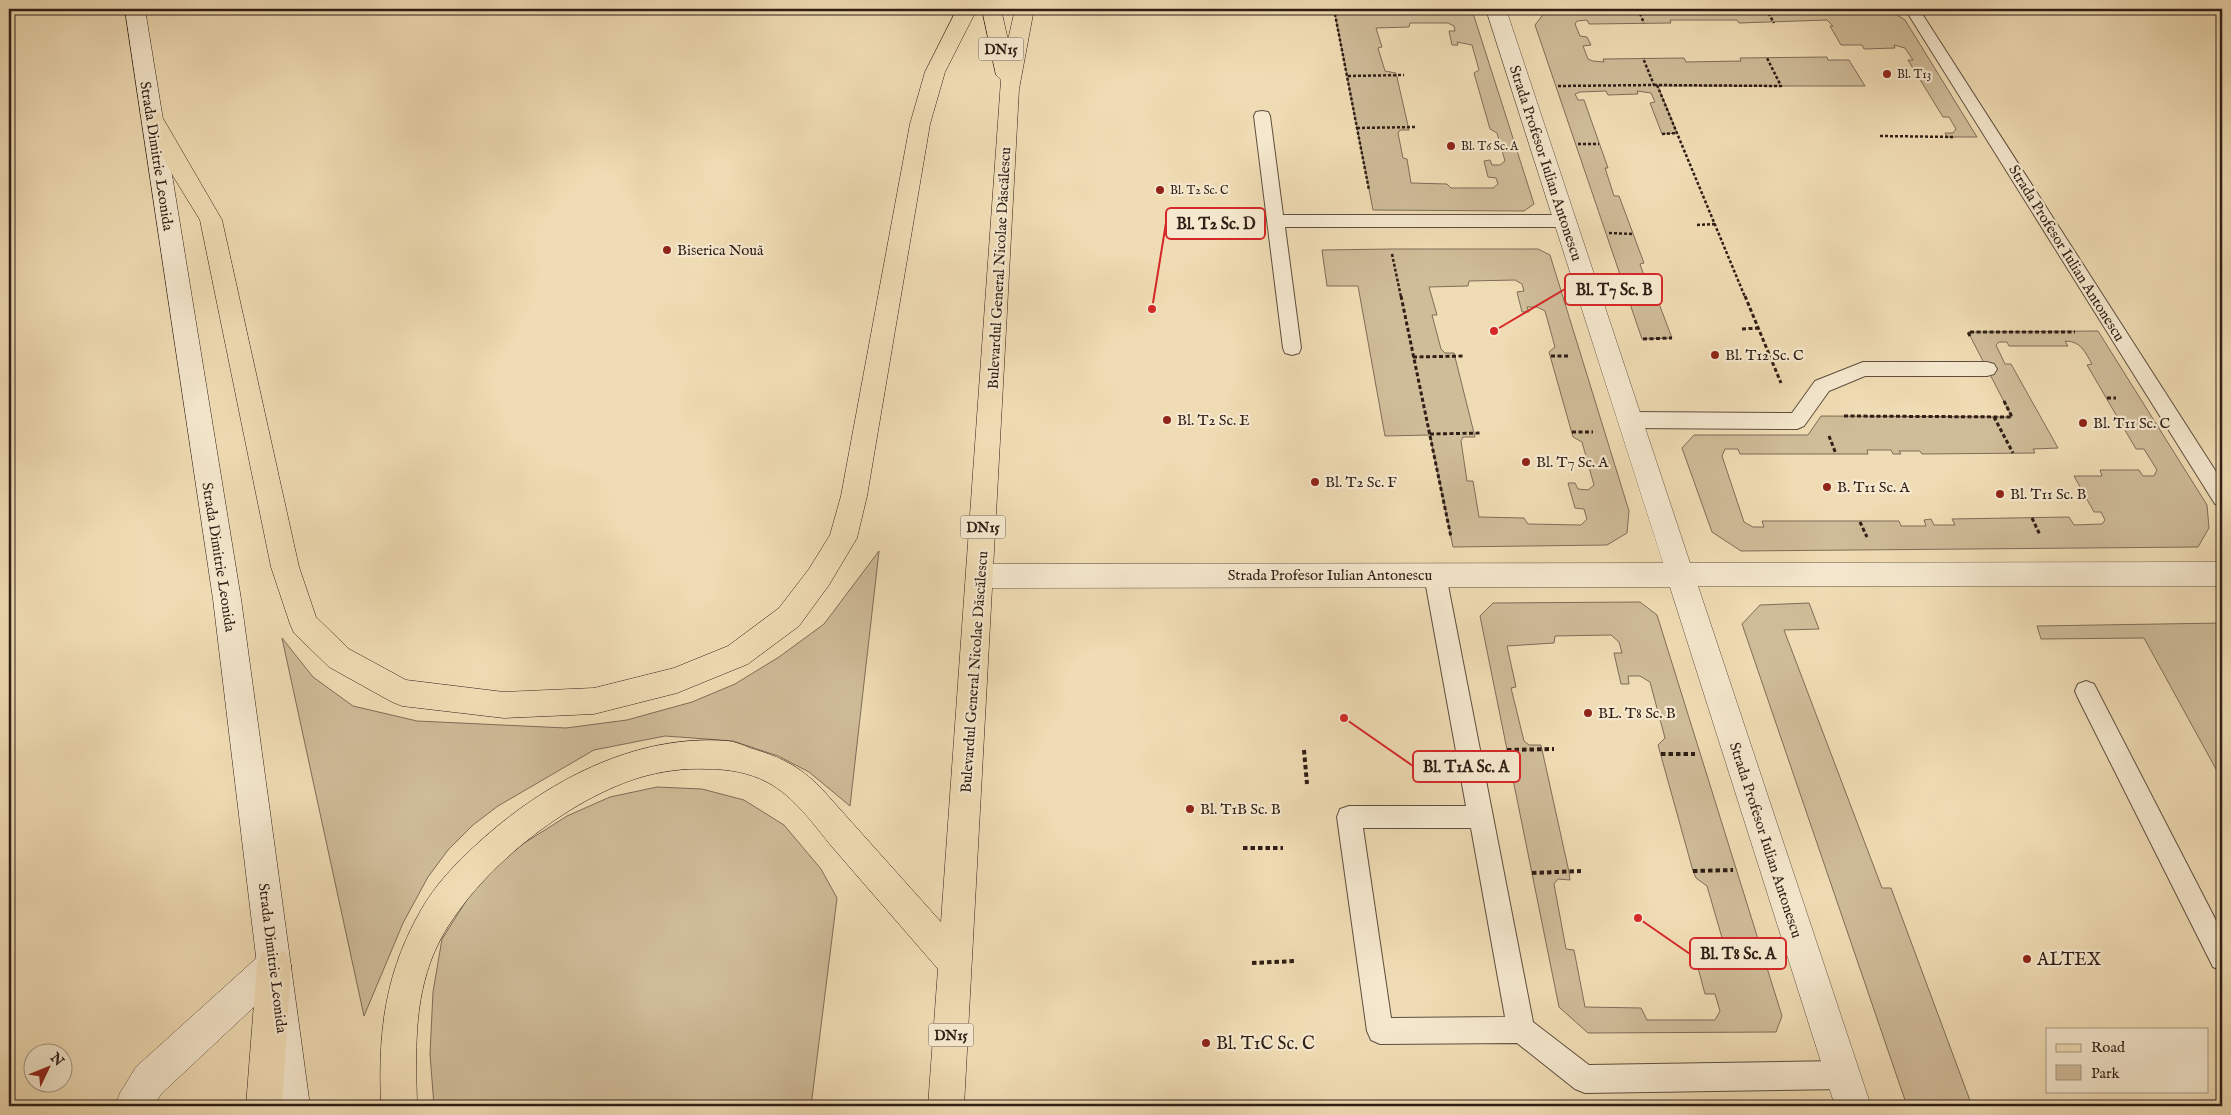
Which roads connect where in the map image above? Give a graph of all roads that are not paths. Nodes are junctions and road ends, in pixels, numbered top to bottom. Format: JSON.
{"nodes":[{"id":1,"x":135,"y":9,"type":"edge"},
{"id":2,"x":967,"y":9,"type":"edge"},
{"id":3,"x":992,"y":9,"type":"edge"},
{"id":4,"x":1024,"y":9,"type":"edge"},
{"id":5,"x":1496,"y":9,"type":"edge"},
{"id":6,"x":1912,"y":9,"type":"edge"},
{"id":7,"x":1009,"y":89,"type":"junction"},
{"id":8,"x":150,"y":113,"type":"junction"},
{"id":9,"x":1262,"y":116,"type":"dead end"},
{"id":10,"x":1277,"y":221,"type":"junction"},
{"id":11,"x":1565,"y":221,"type":"junction"},
{"id":12,"x":1292,"y":348,"type":"dead end"},
{"id":13,"x":1987,"y":369,"type":"dead end"},
{"id":14,"x":1630,"y":420,"type":"junction"},
{"id":15,"x":2222,"y":498,"type":"edge"},
{"id":16,"x":1680,"y":574,"type":"junction"},
{"id":17,"x":2222,"y":574,"type":"edge"},
{"id":18,"x":1435,"y":575,"type":"junction"},
{"id":19,"x":980,"y":576,"type":"junction"},
{"id":20,"x":2086,"y":690,"type":"dead end"},
{"id":21,"x":1479,"y":816,"type":"junction"},
{"id":22,"x":2222,"y":958,"type":"edge"},
{"id":23,"x":955,"y":964,"type":"junction"},
{"id":24,"x":274,"y":965,"type":"junction"},
{"id":25,"x":1521,"y":1030,"type":"junction"},
{"id":26,"x":1848,"y":1091,"type":"edge"},
{"id":27,"x":132,"y":1106,"type":"edge"},
{"id":28,"x":264,"y":1106,"type":"edge"},
{"id":29,"x":292,"y":1106,"type":"edge"},
{"id":30,"x":399,"y":1106,"type":"edge"},
{"id":31,"x":946,"y":1106,"type":"edge"}],
"edges":[{"from":1,"to":8,"type":"street","name":"Strada Dimitrie Leonida"},
{"from":2,"to":8,"type":"main road"},
{"from":3,"to":7,"type":"main road","name":"Bulevardul General Nicolae Dăscălescu","number":"DN15"},
{"from":4,"to":7,"type":"main road","name":"Bulevardul General Nicolae Dăscălescu","number":"DN15"},
{"from":5,"to":11,"type":"street","name":"Strada Profesor Iulian Antonescu"},
{"from":6,"to":15,"type":"lane","name":"Strada Profesor Iulian Antonescu"},
{"from":7,"to":19,"type":"main road","name":"Bulevardul General Nicolae Dăscălescu","number":"DN15"},
{"from":8,"to":24,"type":"street","name":"Strada Dimitrie Leonida"},
{"from":9,"to":10,"type":"lane"},
{"from":10,"to":11,"type":"lane"},
{"from":10,"to":12,"type":"lane"},
{"from":11,"to":14,"type":"street","name":"Strada Profesor Iulian Antonescu"},
{"from":13,"to":14,"type":"lane"},
{"from":14,"to":16,"type":"street","name":"Strada Profesor Iulian Antonescu"},
{"from":16,"to":17,"type":"street","name":"Strada Profesor Iulian Antonescu"},
{"from":16,"to":18,"type":"street","name":"Strada Profesor Iulian Antonescu"},
{"from":16,"to":26,"type":"street","name":"Strada Profesor Iulian Antonescu"},
{"from":18,"to":19,"type":"street","name":"Strada Profesor Iulian Antonescu"},
{"from":18,"to":21,"type":"lane"},
{"from":19,"to":23,"type":"main road","name":"Bulevardul General Nicolae Dăscălescu","number":"DN15"},
{"from":20,"to":22,"type":"lane"},
{"from":21,"to":25,"type":"lane"},
{"from":21,"to":25,"type":"lane"},
{"from":23,"to":30,"type":"main road"},
{"from":23,"to":31,"type":"main road","name":"Bulevardul General Nicolae Dăscălescu","number":"DN15"},
{"from":24,"to":27,"type":"street"},
{"from":24,"to":28,"type":"main road"},
{"from":24,"to":29,"type":"street","name":"Strada Dimitrie Leonida"},
{"from":25,"to":26,"type":"lane"}]}
